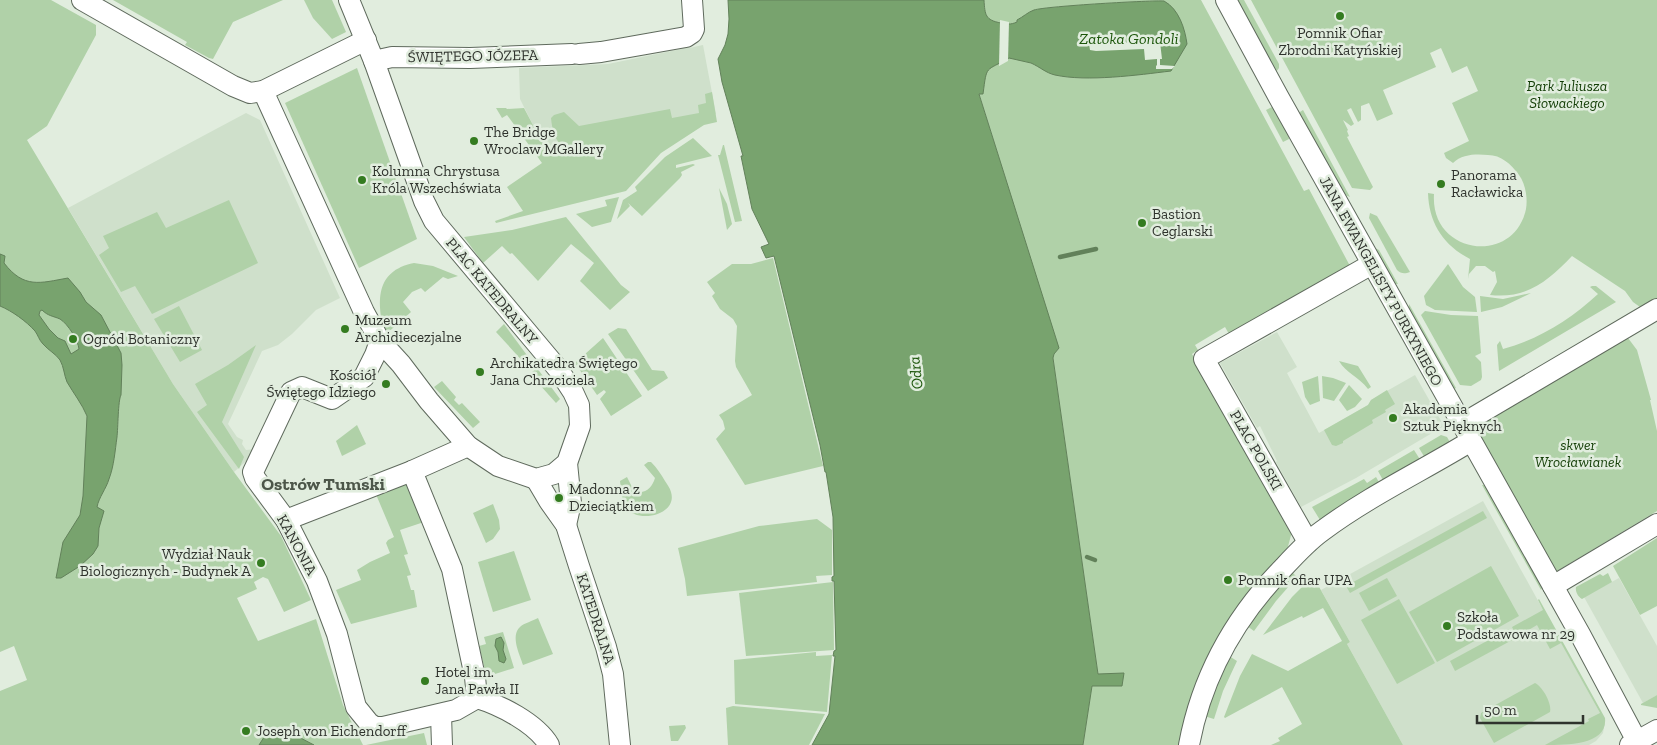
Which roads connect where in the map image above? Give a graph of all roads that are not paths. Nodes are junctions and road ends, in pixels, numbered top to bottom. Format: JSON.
{"nodes":[{"id":1,"x":82,"y":0,"type":"edge"},
{"id":2,"x":349,"y":0,"type":"edge"},
{"id":3,"x":692,"y":0,"type":"edge"},
{"id":4,"x":1226,"y":0,"type":"edge"},
{"id":5,"x":366,"y":40,"type":"junction"},
{"id":6,"x":374,"y":60,"type":"junction"},
{"id":7,"x":263,"y":91,"type":"junction"},
{"id":8,"x":1372,"y":264,"type":"junction"},
{"id":9,"x":1657,"y":309,"type":"edge"},
{"id":10,"x":380,"y":341,"type":"junction"},
{"id":11,"x":1467,"y":432,"type":"junction"},
{"id":12,"x":468,"y":446,"type":"junction"},
{"id":13,"x":567,"y":463,"type":"junction"},
{"id":14,"x":412,"y":471,"type":"junction"},
{"id":15,"x":536,"y":479,"type":"junction"},
{"id":16,"x":286,"y":520,"type":"junction"},
{"id":17,"x":566,"y":524,"type":"junction"},
{"id":18,"x":1657,"y":524,"type":"edge"},
{"id":19,"x":1308,"y":542,"type":"junction"},
{"id":20,"x":1553,"y":586,"type":"junction"},
{"id":21,"x":477,"y":698,"type":"junction"},
{"id":22,"x":441,"y":715,"type":"junction"},
{"id":23,"x":1657,"y":730,"type":"edge"},
{"id":24,"x":1635,"y":744,"type":"edge"},
{"id":25,"x":442,"y":745,"type":"edge"},
{"id":26,"x":549,"y":745,"type":"edge"},
{"id":27,"x":620,"y":745,"type":"edge"},
{"id":28,"x":1189,"y":745,"type":"edge"}],
"edges":[{"from":1,"to":7,"type":"street"},
{"from":2,"to":5,"type":"street","name":"PLAC KATEDRALNY"},
{"from":3,"to":6,"type":"street","name":"ŚWIĘTEGO JÓZEFA"},
{"from":4,"to":8,"type":"street","name":"JANA EWANGELISTY PURKYNIEGO"},
{"from":5,"to":6,"type":"street","name":"PLAC KATEDRALNY"},
{"from":5,"to":7,"type":"street"},
{"from":6,"to":13,"type":"street","name":"PLAC KATEDRALNY"},
{"from":7,"to":10,"type":"street"},
{"from":8,"to":11,"type":"street","name":"JANA EWANGELISTY PURKYNIEGO"},
{"from":8,"to":19,"type":"street","name":"PLAC POLSKI"},
{"from":9,"to":11,"type":"street"},
{"from":10,"to":12,"type":"street"},
{"from":10,"to":16,"type":"street","name":"KANONIA"},
{"from":11,"to":19,"type":"street"},
{"from":11,"to":20,"type":"street","name":"JANA EWANGELISTY PURKYNIEGO"},
{"from":12,"to":14,"type":"street"},
{"from":12,"to":15,"type":"street"},
{"from":13,"to":15,"type":"street"},
{"from":13,"to":17,"type":"street","name":"KATEDRALNA"},
{"from":14,"to":16,"type":"street"},
{"from":14,"to":21,"type":"street"},
{"from":15,"to":17,"type":"street","name":"KATEDRALNA"},
{"from":16,"to":22,"type":"street","name":"KANONIA"},
{"from":17,"to":27,"type":"street","name":"KATEDRALNA"},
{"from":18,"to":20,"type":"street"},
{"from":19,"to":28,"type":"street"},
{"from":20,"to":24,"type":"street","name":"JANA EWANGELISTY PURKYNIEGO"},
{"from":21,"to":22,"type":"street"},
{"from":21,"to":26,"type":"street"},
{"from":22,"to":25,"type":"street"},
{"from":23,"to":24,"type":"street"}]}
